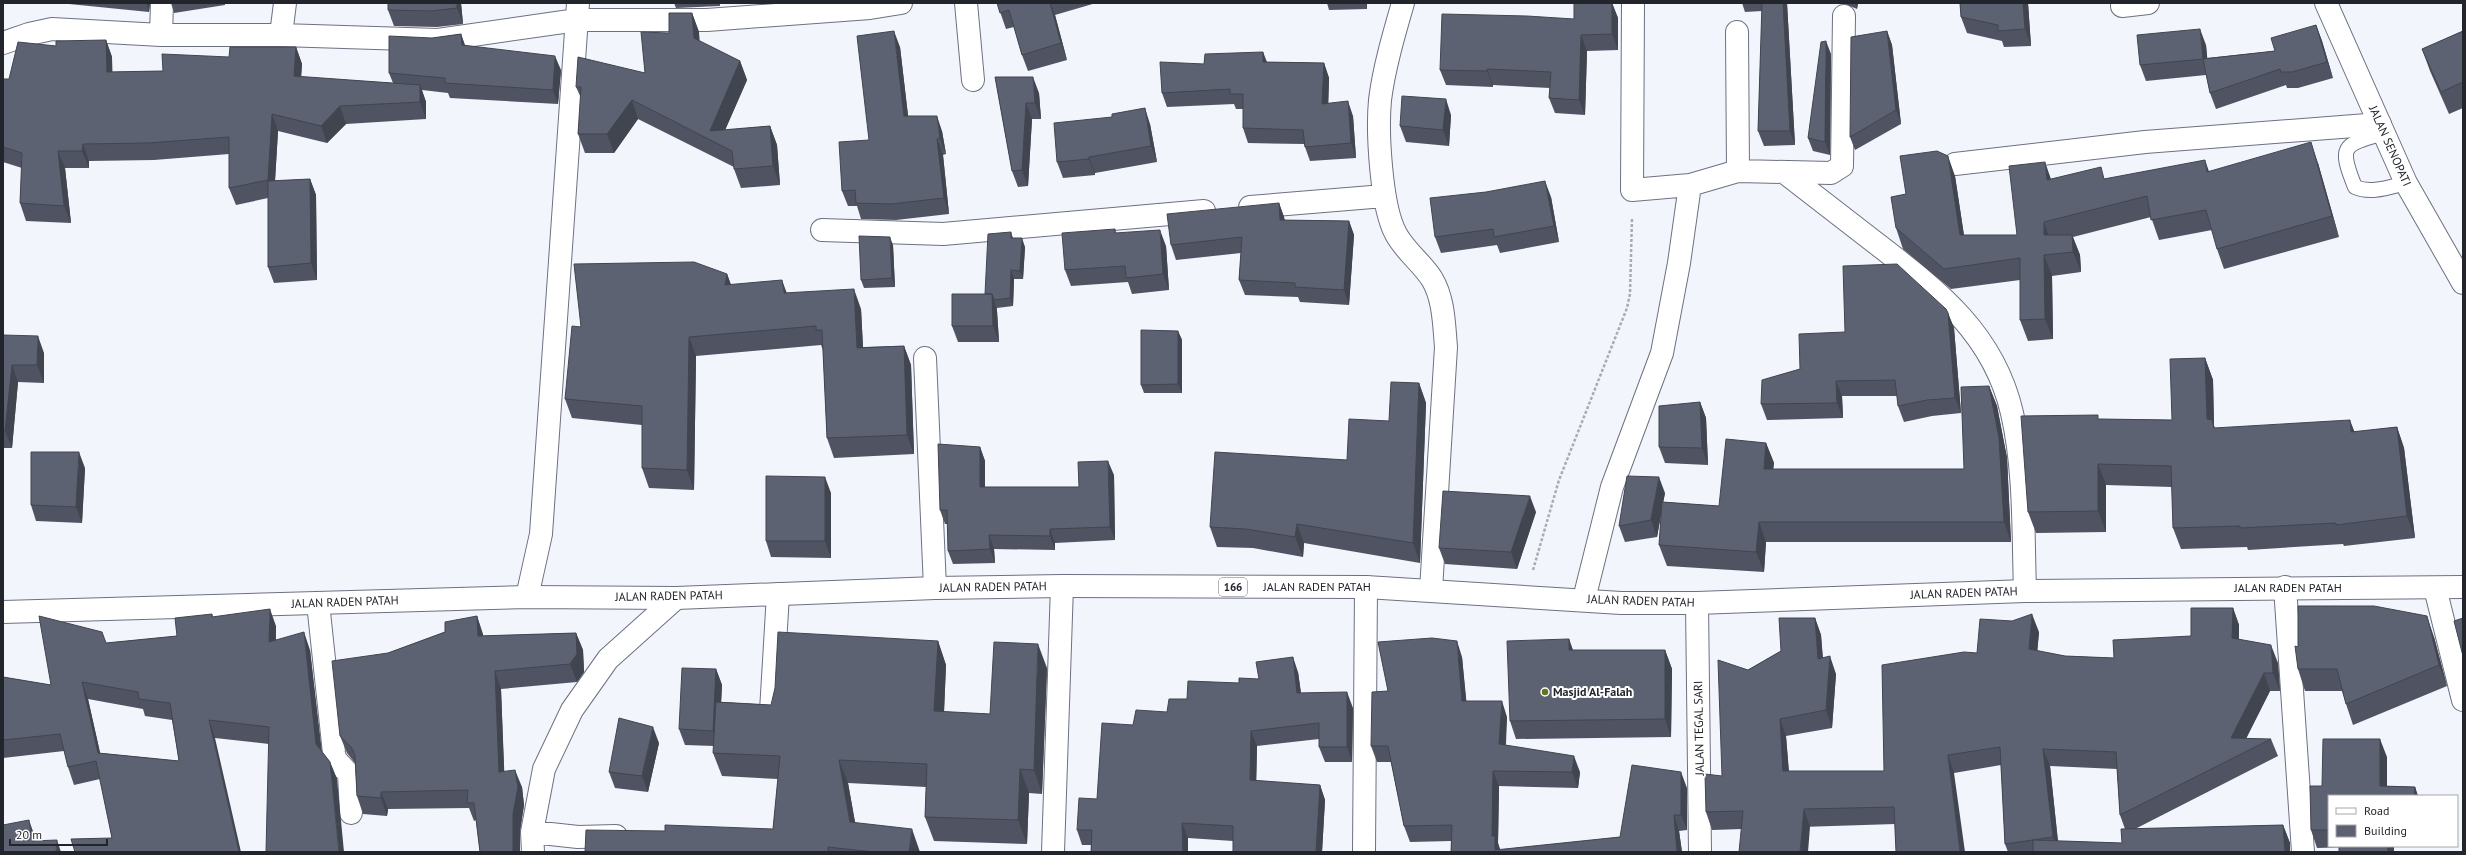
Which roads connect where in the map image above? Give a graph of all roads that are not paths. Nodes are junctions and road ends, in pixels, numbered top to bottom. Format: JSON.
{"nodes":[{"id":1,"x":162,"y":3,"type":"edge"},
{"id":2,"x":285,"y":3,"type":"edge"},
{"id":3,"x":901,"y":3,"type":"edge"},
{"id":4,"x":966,"y":3,"type":"edge"},
{"id":5,"x":1403,"y":3,"type":"edge"},
{"id":6,"x":1632,"y":3,"type":"edge"},
{"id":7,"x":2148,"y":3,"type":"edge"},
{"id":8,"x":2326,"y":3,"type":"edge"},
{"id":9,"x":2122,"y":6,"type":"dead end"},
{"id":10,"x":577,"y":12,"type":"edge"},
{"id":11,"x":1844,"y":16,"type":"dead end"},
{"id":12,"x":1737,"y":32,"type":"dead end"},
{"id":13,"x":161,"y":35,"type":"junction"},
{"id":14,"x":281,"y":35,"type":"junction"},
{"id":15,"x":3,"y":43,"type":"edge"},
{"id":16,"x":973,"y":80,"type":"dead end"},
{"id":17,"x":2382,"y":129,"type":"junction"},
{"id":18,"x":1955,"y":164,"type":"dead end"},
{"id":19,"x":1738,"y":171,"type":"junction"},
{"id":20,"x":1784,"y":172,"type":"junction"},
{"id":21,"x":2406,"y":183,"type":"junction"},
{"id":22,"x":1690,"y":185,"type":"junction"},
{"id":23,"x":1384,"y":196,"type":"junction"},
{"id":24,"x":822,"y":230,"type":"dead end"},
{"id":25,"x":2463,"y":283,"type":"edge"},
{"id":26,"x":925,"y":358,"type":"dead end"},
{"id":27,"x":1062,"y":586,"type":"junction"},
{"id":28,"x":2285,"y":587,"type":"junction"},
{"id":29,"x":2463,"y":587,"type":"edge"},
{"id":30,"x":935,"y":588,"type":"junction"},
{"id":31,"x":2435,"y":588,"type":"junction"},
{"id":32,"x":1430,"y":590,"type":"junction"},
{"id":33,"x":2025,"y":591,"type":"junction"},
{"id":34,"x":778,"y":594,"type":"junction"},
{"id":35,"x":1366,"y":596,"type":"junction"},
{"id":36,"x":527,"y":597,"type":"junction"},
{"id":37,"x":676,"y":598,"type":"junction"},
{"id":38,"x":1584,"y":599,"type":"junction"},
{"id":39,"x":318,"y":603,"type":"junction"},
{"id":40,"x":1697,"y":603,"type":"junction"},
{"id":41,"x":3,"y":612,"type":"edge"},
{"id":42,"x":2463,"y":700,"type":"edge"},
{"id":43,"x":772,"y":711,"type":"edge"},
{"id":44,"x":351,"y":813,"type":"dead end"},
{"id":45,"x":640,"y":836,"type":"edge"},
{"id":46,"x":537,"y":839,"type":"edge"},
{"id":47,"x":1053,"y":852,"type":"edge"},
{"id":48,"x":1364,"y":852,"type":"edge"},
{"id":49,"x":1700,"y":852,"type":"edge"},
{"id":50,"x":2303,"y":852,"type":"edge"}],
"edges":[{"from":1,"to":13,"type":"street"},
{"from":2,"to":14,"type":"street"},
{"from":3,"to":10,"type":"street"},
{"from":4,"to":16,"type":"street"},
{"from":5,"to":23,"type":"street"},
{"from":6,"to":22,"type":"street"},
{"from":7,"to":9,"type":"street"},
{"from":8,"to":17,"type":"street","name":"JALAN SENOPATI"},
{"from":10,"to":14,"type":"street"},
{"from":10,"to":36,"type":"street"},
{"from":11,"to":20,"type":"street"},
{"from":12,"to":19,"type":"street"},
{"from":13,"to":14,"type":"street"},
{"from":13,"to":15,"type":"street"},
{"from":17,"to":18,"type":"street"},
{"from":17,"to":21,"type":"street","name":"JALAN SENOPATI"},
{"from":17,"to":21,"type":"lane"},
{"from":19,"to":20,"type":"street"},
{"from":19,"to":22,"type":"street"},
{"from":20,"to":33,"type":"street"},
{"from":21,"to":25,"type":"street","name":"JALAN SENOPATI"},
{"from":22,"to":38,"type":"street"},
{"from":23,"to":24,"type":"street"},
{"from":23,"to":32,"type":"street"},
{"from":26,"to":30,"type":"street"},
{"from":27,"to":30,"type":"street","name":"JALAN RADEN PATAH","number":"166"},
{"from":27,"to":35,"type":"street","name":"JALAN RADEN PATAH","number":"166"},
{"from":27,"to":47,"type":"street"},
{"from":28,"to":31,"type":"street","name":"JALAN RADEN PATAH","number":"166"},
{"from":28,"to":33,"type":"street","name":"JALAN RADEN PATAH","number":"166"},
{"from":28,"to":50,"type":"street"},
{"from":29,"to":31,"type":"street","name":"JALAN RADEN PATAH","number":"166"},
{"from":30,"to":34,"type":"street","name":"JALAN RADEN PATAH","number":"166"},
{"from":31,"to":42,"type":"street"},
{"from":32,"to":35,"type":"street","name":"JALAN RADEN PATAH","number":"166"},
{"from":32,"to":38,"type":"street","name":"JALAN RADEN PATAH","number":"166"},
{"from":33,"to":40,"type":"street","name":"JALAN RADEN PATAH","number":"166"},
{"from":34,"to":37,"type":"street","name":"JALAN RADEN PATAH","number":"166"},
{"from":34,"to":43,"type":"street"},
{"from":35,"to":48,"type":"street"},
{"from":36,"to":37,"type":"street","name":"JALAN RADEN PATAH","number":"166"},
{"from":36,"to":39,"type":"street","name":"JALAN RADEN PATAH","number":"166"},
{"from":37,"to":46,"type":"street"},
{"from":38,"to":40,"type":"street","name":"JALAN RADEN PATAH","number":"166"},
{"from":39,"to":41,"type":"street","name":"JALAN RADEN PATAH","number":"166"},
{"from":39,"to":44,"type":"street"},
{"from":40,"to":49,"type":"street","name":"JALAN TEGAL SARI"},
{"from":45,"to":46,"type":"street"}]}
